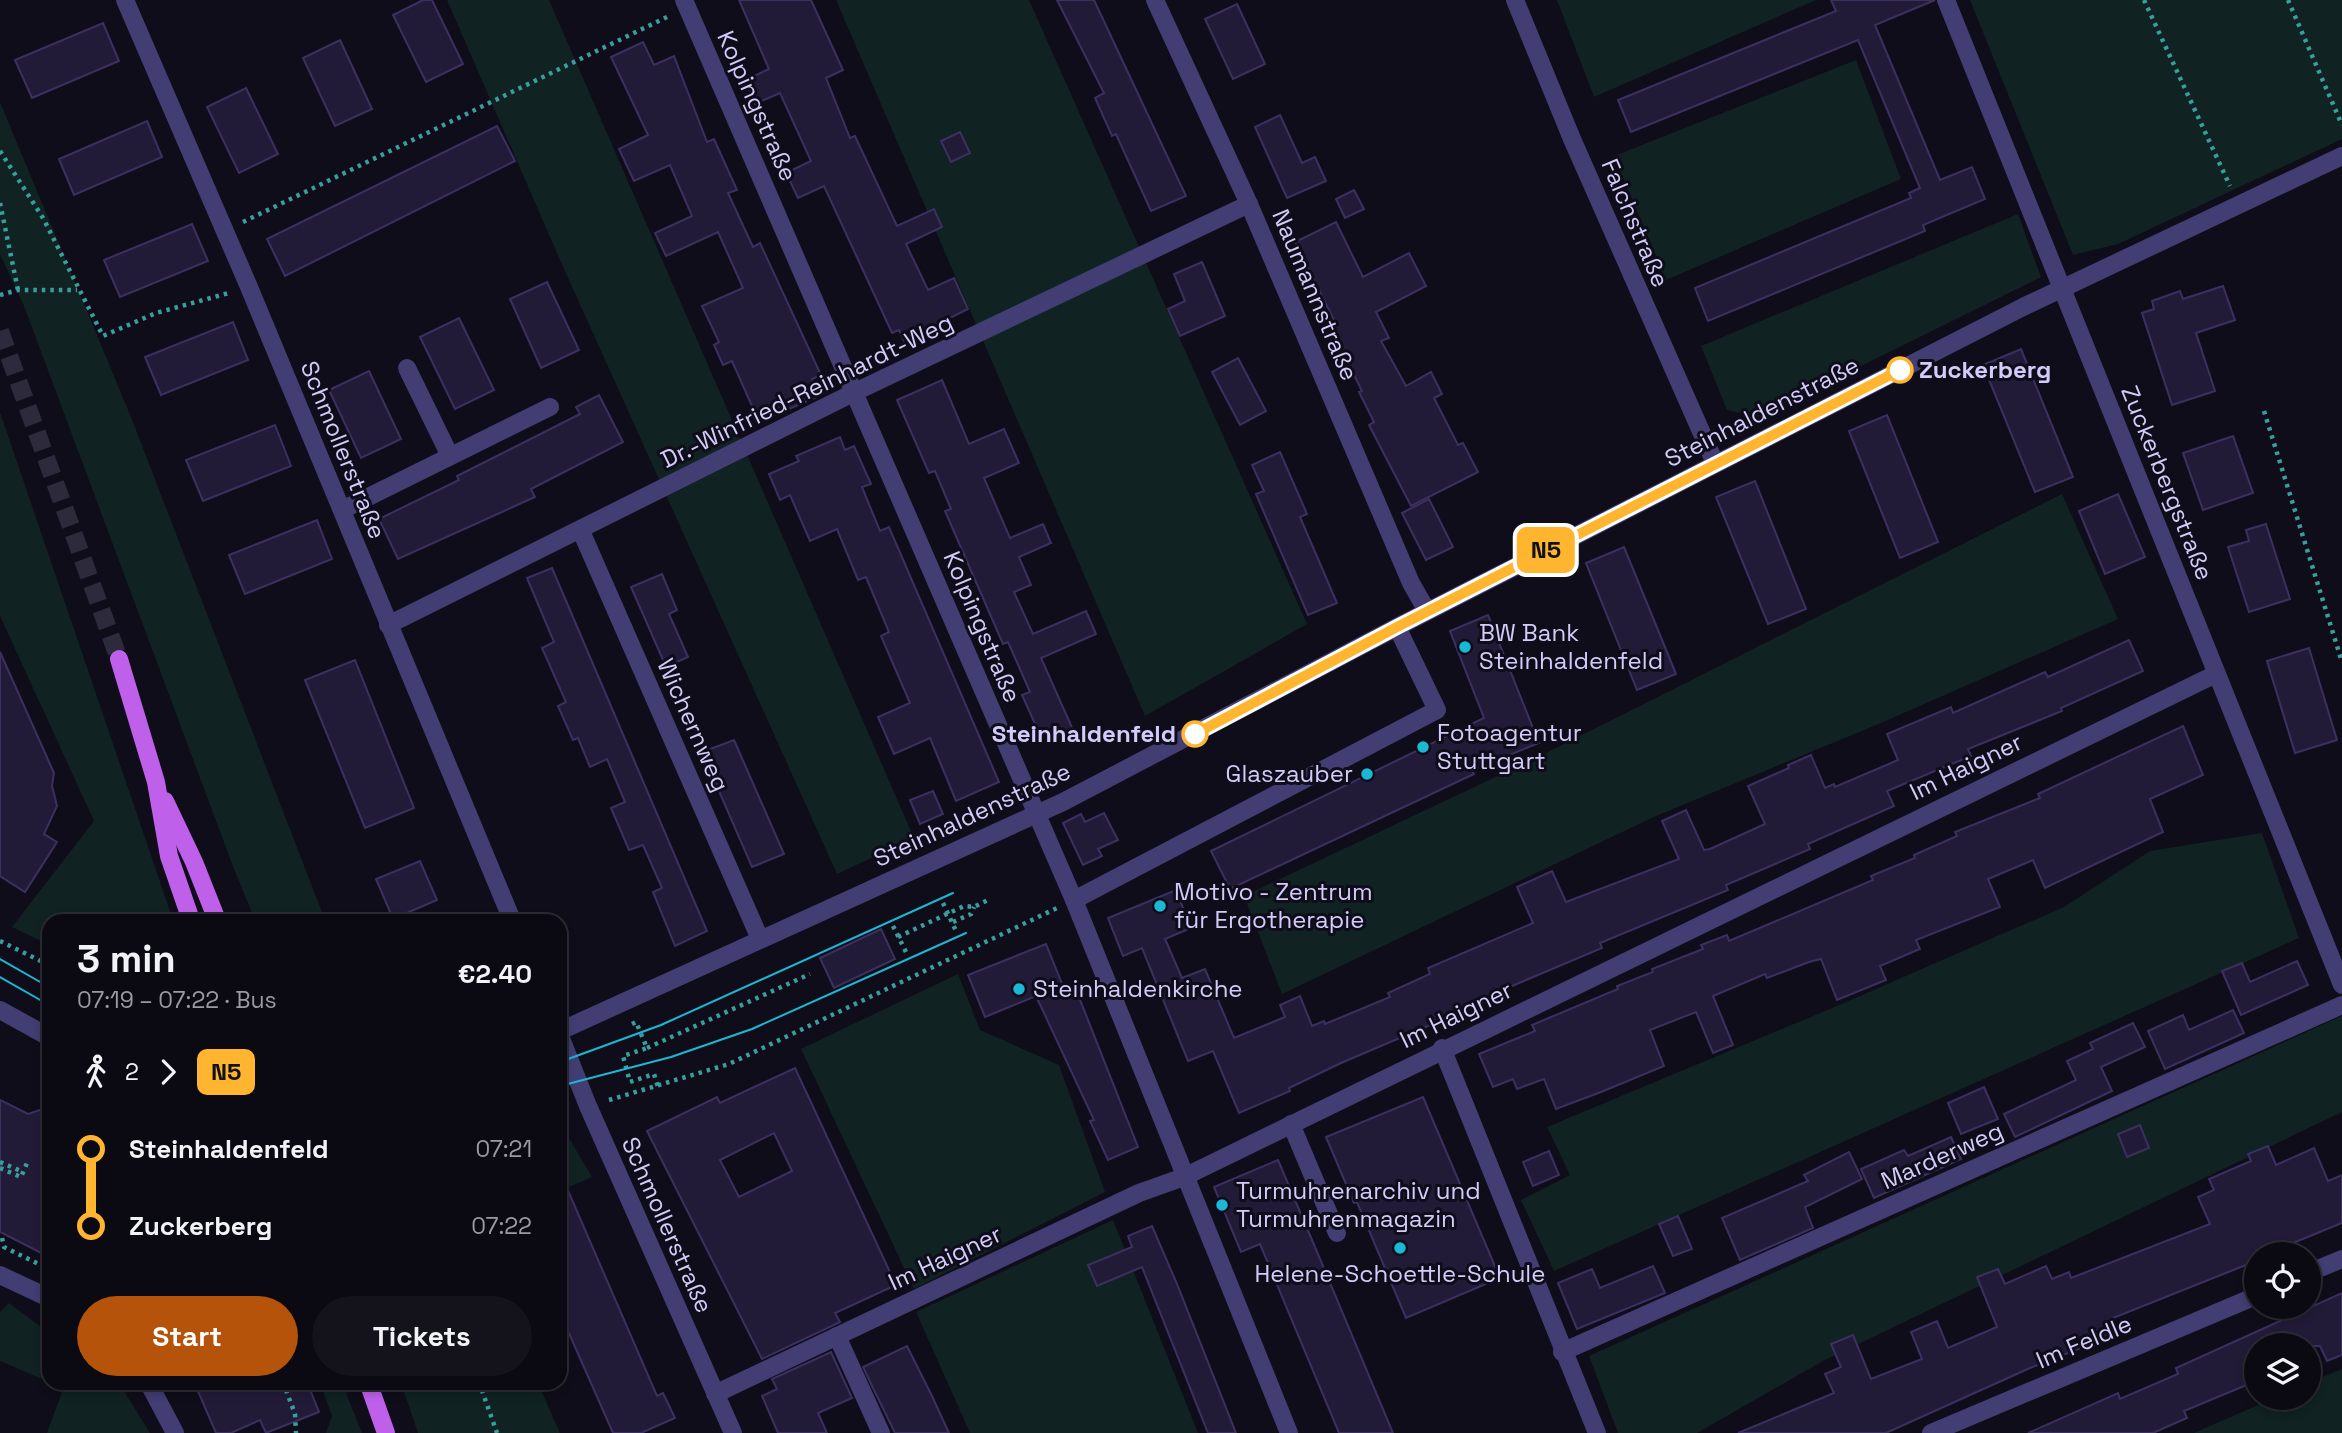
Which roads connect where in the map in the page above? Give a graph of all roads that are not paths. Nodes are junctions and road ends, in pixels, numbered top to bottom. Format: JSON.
{"nodes":[{"id":1,"x":125,"y":0,"type":"edge"},
{"id":2,"x":1155,"y":0,"type":"edge"},
{"id":3,"x":1515,"y":0,"type":"edge"},
{"id":4,"x":1946,"y":0,"type":"edge"},
{"id":5,"x":691,"y":3,"type":"edge"},
{"id":6,"x":2342,"y":156,"type":"edge"},
{"id":7,"x":1249,"y":204,"type":"junction"},
{"id":8,"x":2063,"y":287,"type":"junction"},
{"id":9,"x":407,"y":368,"type":"dead end"},
{"id":10,"x":855,"y":392,"type":"junction"},
{"id":11,"x":551,"y":407,"type":"dead end"},
{"id":12,"x":450,"y":456,"type":"junction"},
{"id":13,"x":1715,"y":463,"type":"junction"},
{"id":14,"x":342,"y":510,"type":"junction"},
{"id":15,"x":581,"y":531,"type":"junction"},
{"id":16,"x":1427,"y":611,"type":"junction"},
{"id":17,"x":388,"y":625,"type":"junction"},
{"id":18,"x":1397,"y":627,"type":"junction"},
{"id":19,"x":119,"y":659,"type":"tunnel mouth"},
{"id":20,"x":2216,"y":674,"type":"junction"},
{"id":21,"x":156,"y":782,"type":"junction"},
{"id":22,"x":1035,"y":815,"type":"junction"},
{"id":23,"x":1073,"y":900,"type":"junction"},
{"id":24,"x":189,"y":914,"type":"edge"},
{"id":25,"x":215,"y":914,"type":"edge"},
{"id":26,"x":509,"y":914,"type":"edge"},
{"id":27,"x":760,"y":939,"type":"junction"},
{"id":28,"x":2342,"y":985,"type":"edge"},
{"id":29,"x":2342,"y":1005,"type":"edge"},
{"id":30,"x":0,"y":1010,"type":"edge"},
{"id":31,"x":567,"y":1031,"type":"edge"},
{"id":32,"x":42,"y":1033,"type":"edge"},
{"id":33,"x":1442,"y":1048,"type":"junction"},
{"id":34,"x":567,"y":1052,"type":"edge"},
{"id":35,"x":1291,"y":1124,"type":"junction"},
{"id":36,"x":1184,"y":1177,"type":"junction"},
{"id":37,"x":1337,"y":1233,"type":"dead end"},
{"id":38,"x":2342,"y":1259,"type":"edge"},
{"id":39,"x":2321,"y":1268,"type":"edge"},
{"id":40,"x":0,"y":1275,"type":"edge"},
{"id":41,"x":42,"y":1295,"type":"edge"},
{"id":42,"x":2244,"y":1301,"type":"edge"},
{"id":43,"x":837,"y":1336,"type":"junction"},
{"id":44,"x":1562,"y":1352,"type":"junction"},
{"id":45,"x":152,"y":1390,"type":"edge"},
{"id":46,"x":371,"y":1390,"type":"edge"},
{"id":47,"x":715,"y":1394,"type":"junction"},
{"id":48,"x":175,"y":1433,"type":"edge"},
{"id":49,"x":386,"y":1433,"type":"edge"},
{"id":50,"x":733,"y":1433,"type":"edge"},
{"id":51,"x":881,"y":1433,"type":"edge"},
{"id":52,"x":1289,"y":1433,"type":"edge"},
{"id":53,"x":1597,"y":1433,"type":"edge"},
{"id":54,"x":1931,"y":1433,"type":"edge"}],
"edges":[{"from":1,"to":14,"type":"street","name":"Schmollerstraße"},
{"from":2,"to":7,"type":"street","name":"Naumannstraße"},
{"from":3,"to":13,"type":"street","name":"Falchstraße"},
{"from":4,"to":8,"type":"street","name":"Zuckerbergstraße"},
{"from":5,"to":10,"type":"street","name":"Kolpingstraße"},
{"from":6,"to":8,"type":"street","name":"Steinhaldenstraße"},
{"from":7,"to":10,"type":"street","name":"Dr.-Winfried-Reinhardt-Weg"},
{"from":7,"to":16,"type":"street","name":"Naumannstraße"},
{"from":8,"to":13,"type":"street","name":"Steinhaldenstraße"},
{"from":8,"to":20,"type":"street","name":"Zuckerbergstraße"},
{"from":9,"to":12,"type":"street"},
{"from":10,"to":15,"type":"street","name":"Dr.-Winfried-Reinhardt-Weg"},
{"from":10,"to":22,"type":"street","name":"Kolpingstraße"},
{"from":11,"to":12,"type":"street"},
{"from":12,"to":14,"type":"street"},
{"from":13,"to":16,"type":"street","name":"Steinhaldenstraße"},
{"from":14,"to":17,"type":"street","name":"Schmollerstraße"},
{"from":15,"to":17,"type":"street","name":"Dr.-Winfried-Reinhardt-Weg"},
{"from":15,"to":27,"type":"street","name":"Wichernweg"},
{"from":16,"to":18,"type":"street","name":"Steinhaldenstraße"},
{"from":17,"to":26,"type":"street","name":"Schmollerstraße"},
{"from":18,"to":22,"type":"street","name":"Steinhaldenstraße"},
{"from":18,"to":23,"type":"street"},
{"from":19,"to":21,"type":"main road"},
{"from":20,"to":28,"type":"street","name":"Zuckerbergstraße"},
{"from":20,"to":33,"type":"street","name":"Im Haigner"},
{"from":21,"to":24,"type":"main road"},
{"from":21,"to":25,"type":"main road"},
{"from":22,"to":23,"type":"street","name":"Kolpingstraße"},
{"from":22,"to":27,"type":"street","name":"Steinhaldenstraße"},
{"from":23,"to":36,"type":"street","name":"Kolpingstraße"},
{"from":27,"to":31,"type":"street","name":"Steinhaldenstraße"},
{"from":29,"to":44,"type":"street","name":"Marderweg"},
{"from":30,"to":32,"type":"street"},
{"from":33,"to":35,"type":"street","name":"Im Haigner"},
{"from":33,"to":44,"type":"street"},
{"from":34,"to":47,"type":"street","name":"Schmollerstraße"},
{"from":35,"to":36,"type":"street","name":"Im Haigner"},
{"from":35,"to":37,"type":"street"},
{"from":36,"to":43,"type":"street","name":"Im Haigner"},
{"from":36,"to":52,"type":"street","name":"Kolpingstraße"},
{"from":38,"to":39,"type":"street"},
{"from":40,"to":41,"type":"street"},
{"from":42,"to":54,"type":"street","name":"Im Feldle"},
{"from":43,"to":47,"type":"street","name":"Im Haigner"},
{"from":43,"to":51,"type":"street"},
{"from":44,"to":53,"type":"street"},
{"from":45,"to":48,"type":"street"},
{"from":46,"to":49,"type":"main road"},
{"from":47,"to":50,"type":"street","name":"Schmollerstraße"}]}
